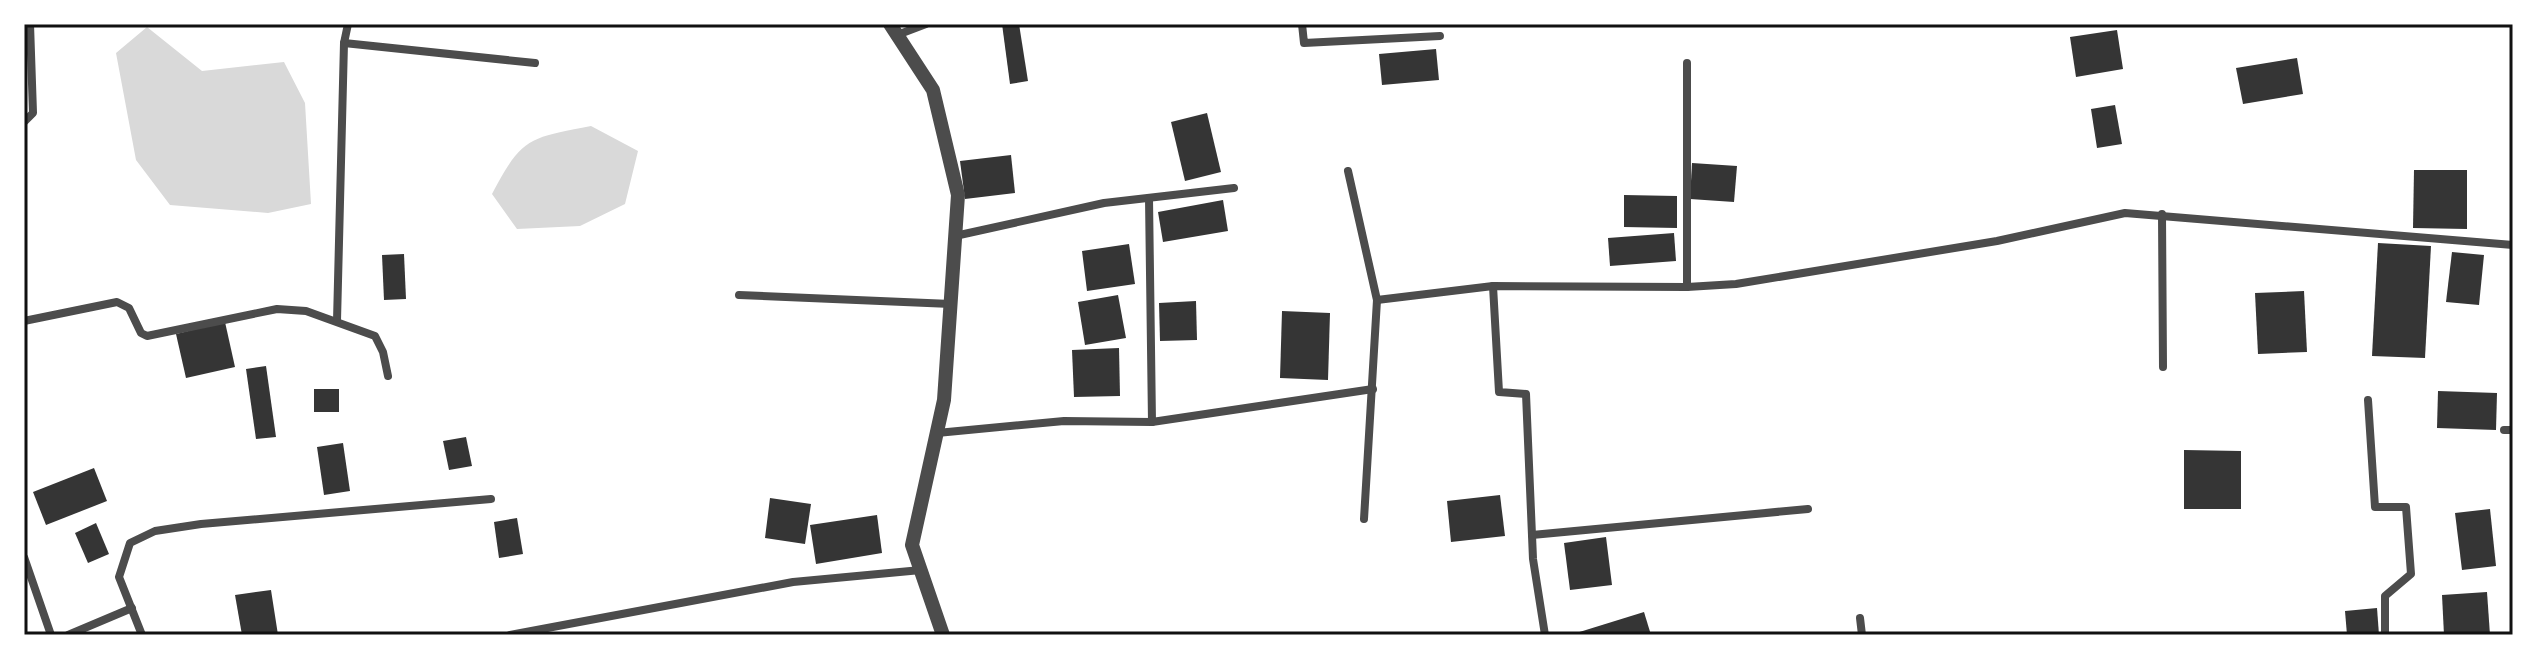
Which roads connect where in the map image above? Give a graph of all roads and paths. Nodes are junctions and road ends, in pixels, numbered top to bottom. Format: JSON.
{"nodes":[{"id":1,"x":30,"y":24,"type":"edge"},
{"id":2,"x":348,"y":24,"type":"edge"},
{"id":3,"x":926,"y":24,"type":"edge"},
{"id":4,"x":1302,"y":24,"type":"edge"},
{"id":5,"x":894,"y":29,"type":"edge"},
{"id":6,"x":1440,"y":36,"type":"dead end"},
{"id":7,"x":344,"y":43,"type":"junction"},
{"id":8,"x":535,"y":63,"type":"dead end"},
{"id":9,"x":1687,"y":63,"type":"dead end"},
{"id":10,"x":29,"y":76,"type":"edge"},
{"id":11,"x":24,"y":122,"type":"edge"},
{"id":12,"x":1348,"y":171,"type":"dead end"},
{"id":13,"x":1234,"y":188,"type":"dead end"},
{"id":14,"x":1149,"y":198,"type":"junction"},
{"id":15,"x":2162,"y":214,"type":"junction"},
{"id":16,"x":955,"y":236,"type":"junction"},
{"id":17,"x":2513,"y":245,"type":"edge"},
{"id":18,"x":1493,"y":286,"type":"junction"},
{"id":19,"x":1687,"y":287,"type":"junction"},
{"id":20,"x":739,"y":295,"type":"dead end"},
{"id":21,"x":1377,"y":300,"type":"junction"},
{"id":22,"x":951,"y":304,"type":"junction"},
{"id":23,"x":24,"y":321,"type":"edge"},
{"id":24,"x":337,"y":321,"type":"junction"},
{"id":25,"x":2163,"y":367,"type":"dead end"},
{"id":26,"x":388,"y":376,"type":"dead end"},
{"id":27,"x":1373,"y":389,"type":"junction"},
{"id":28,"x":2368,"y":400,"type":"dead end"},
{"id":29,"x":1152,"y":422,"type":"junction"},
{"id":30,"x":937,"y":433,"type":"junction"},
{"id":31,"x":491,"y":499,"type":"dead end"},
{"id":32,"x":1808,"y":509,"type":"dead end"},
{"id":33,"x":1364,"y":519,"type":"dead end"},
{"id":34,"x":1532,"y":535,"type":"junction"},
{"id":35,"x":24,"y":557,"type":"edge"},
{"id":36,"x":921,"y":570,"type":"junction"},
{"id":37,"x":132,"y":608,"type":"junction"},
{"id":38,"x":1860,"y":618,"type":"dead end"},
{"id":39,"x":51,"y":635,"type":"edge"},
{"id":40,"x":68,"y":635,"type":"edge"},
{"id":41,"x":142,"y":635,"type":"edge"},
{"id":42,"x":510,"y":635,"type":"edge"},
{"id":43,"x":943,"y":635,"type":"edge"},
{"id":44,"x":1545,"y":635,"type":"edge"},
{"id":45,"x":1862,"y":635,"type":"edge"},
{"id":46,"x":2385,"y":635,"type":"edge"}],
"edges":[{"from":1,"to":10,"type":"street"},
{"from":2,"to":7,"type":"street"},
{"from":3,"to":5,"type":"street"},
{"from":4,"to":6,"type":"street"},
{"from":5,"to":16,"type":"street"},
{"from":7,"to":8,"type":"street"},
{"from":7,"to":24,"type":"street"},
{"from":9,"to":19,"type":"street"},
{"from":10,"to":11,"type":"street"},
{"from":12,"to":21,"type":"street"},
{"from":13,"to":14,"type":"street"},
{"from":14,"to":16,"type":"street"},
{"from":14,"to":29,"type":"street"},
{"from":15,"to":17,"type":"street"},
{"from":15,"to":19,"type":"street"},
{"from":15,"to":25,"type":"street"},
{"from":16,"to":22,"type":"street"},
{"from":18,"to":19,"type":"street"},
{"from":18,"to":21,"type":"street"},
{"from":18,"to":34,"type":"street"},
{"from":20,"to":22,"type":"street"},
{"from":21,"to":27,"type":"street"},
{"from":22,"to":30,"type":"street"},
{"from":23,"to":24,"type":"street"},
{"from":24,"to":26,"type":"street"},
{"from":27,"to":29,"type":"street"},
{"from":27,"to":33,"type":"street"},
{"from":28,"to":46,"type":"street"},
{"from":29,"to":30,"type":"street"},
{"from":30,"to":36,"type":"street"},
{"from":31,"to":37,"type":"street"},
{"from":32,"to":34,"type":"street"},
{"from":34,"to":44,"type":"street"},
{"from":35,"to":39,"type":"street"},
{"from":36,"to":42,"type":"street"},
{"from":36,"to":43,"type":"street"},
{"from":37,"to":40,"type":"street"},
{"from":37,"to":41,"type":"street"},
{"from":38,"to":45,"type":"street"}]}
